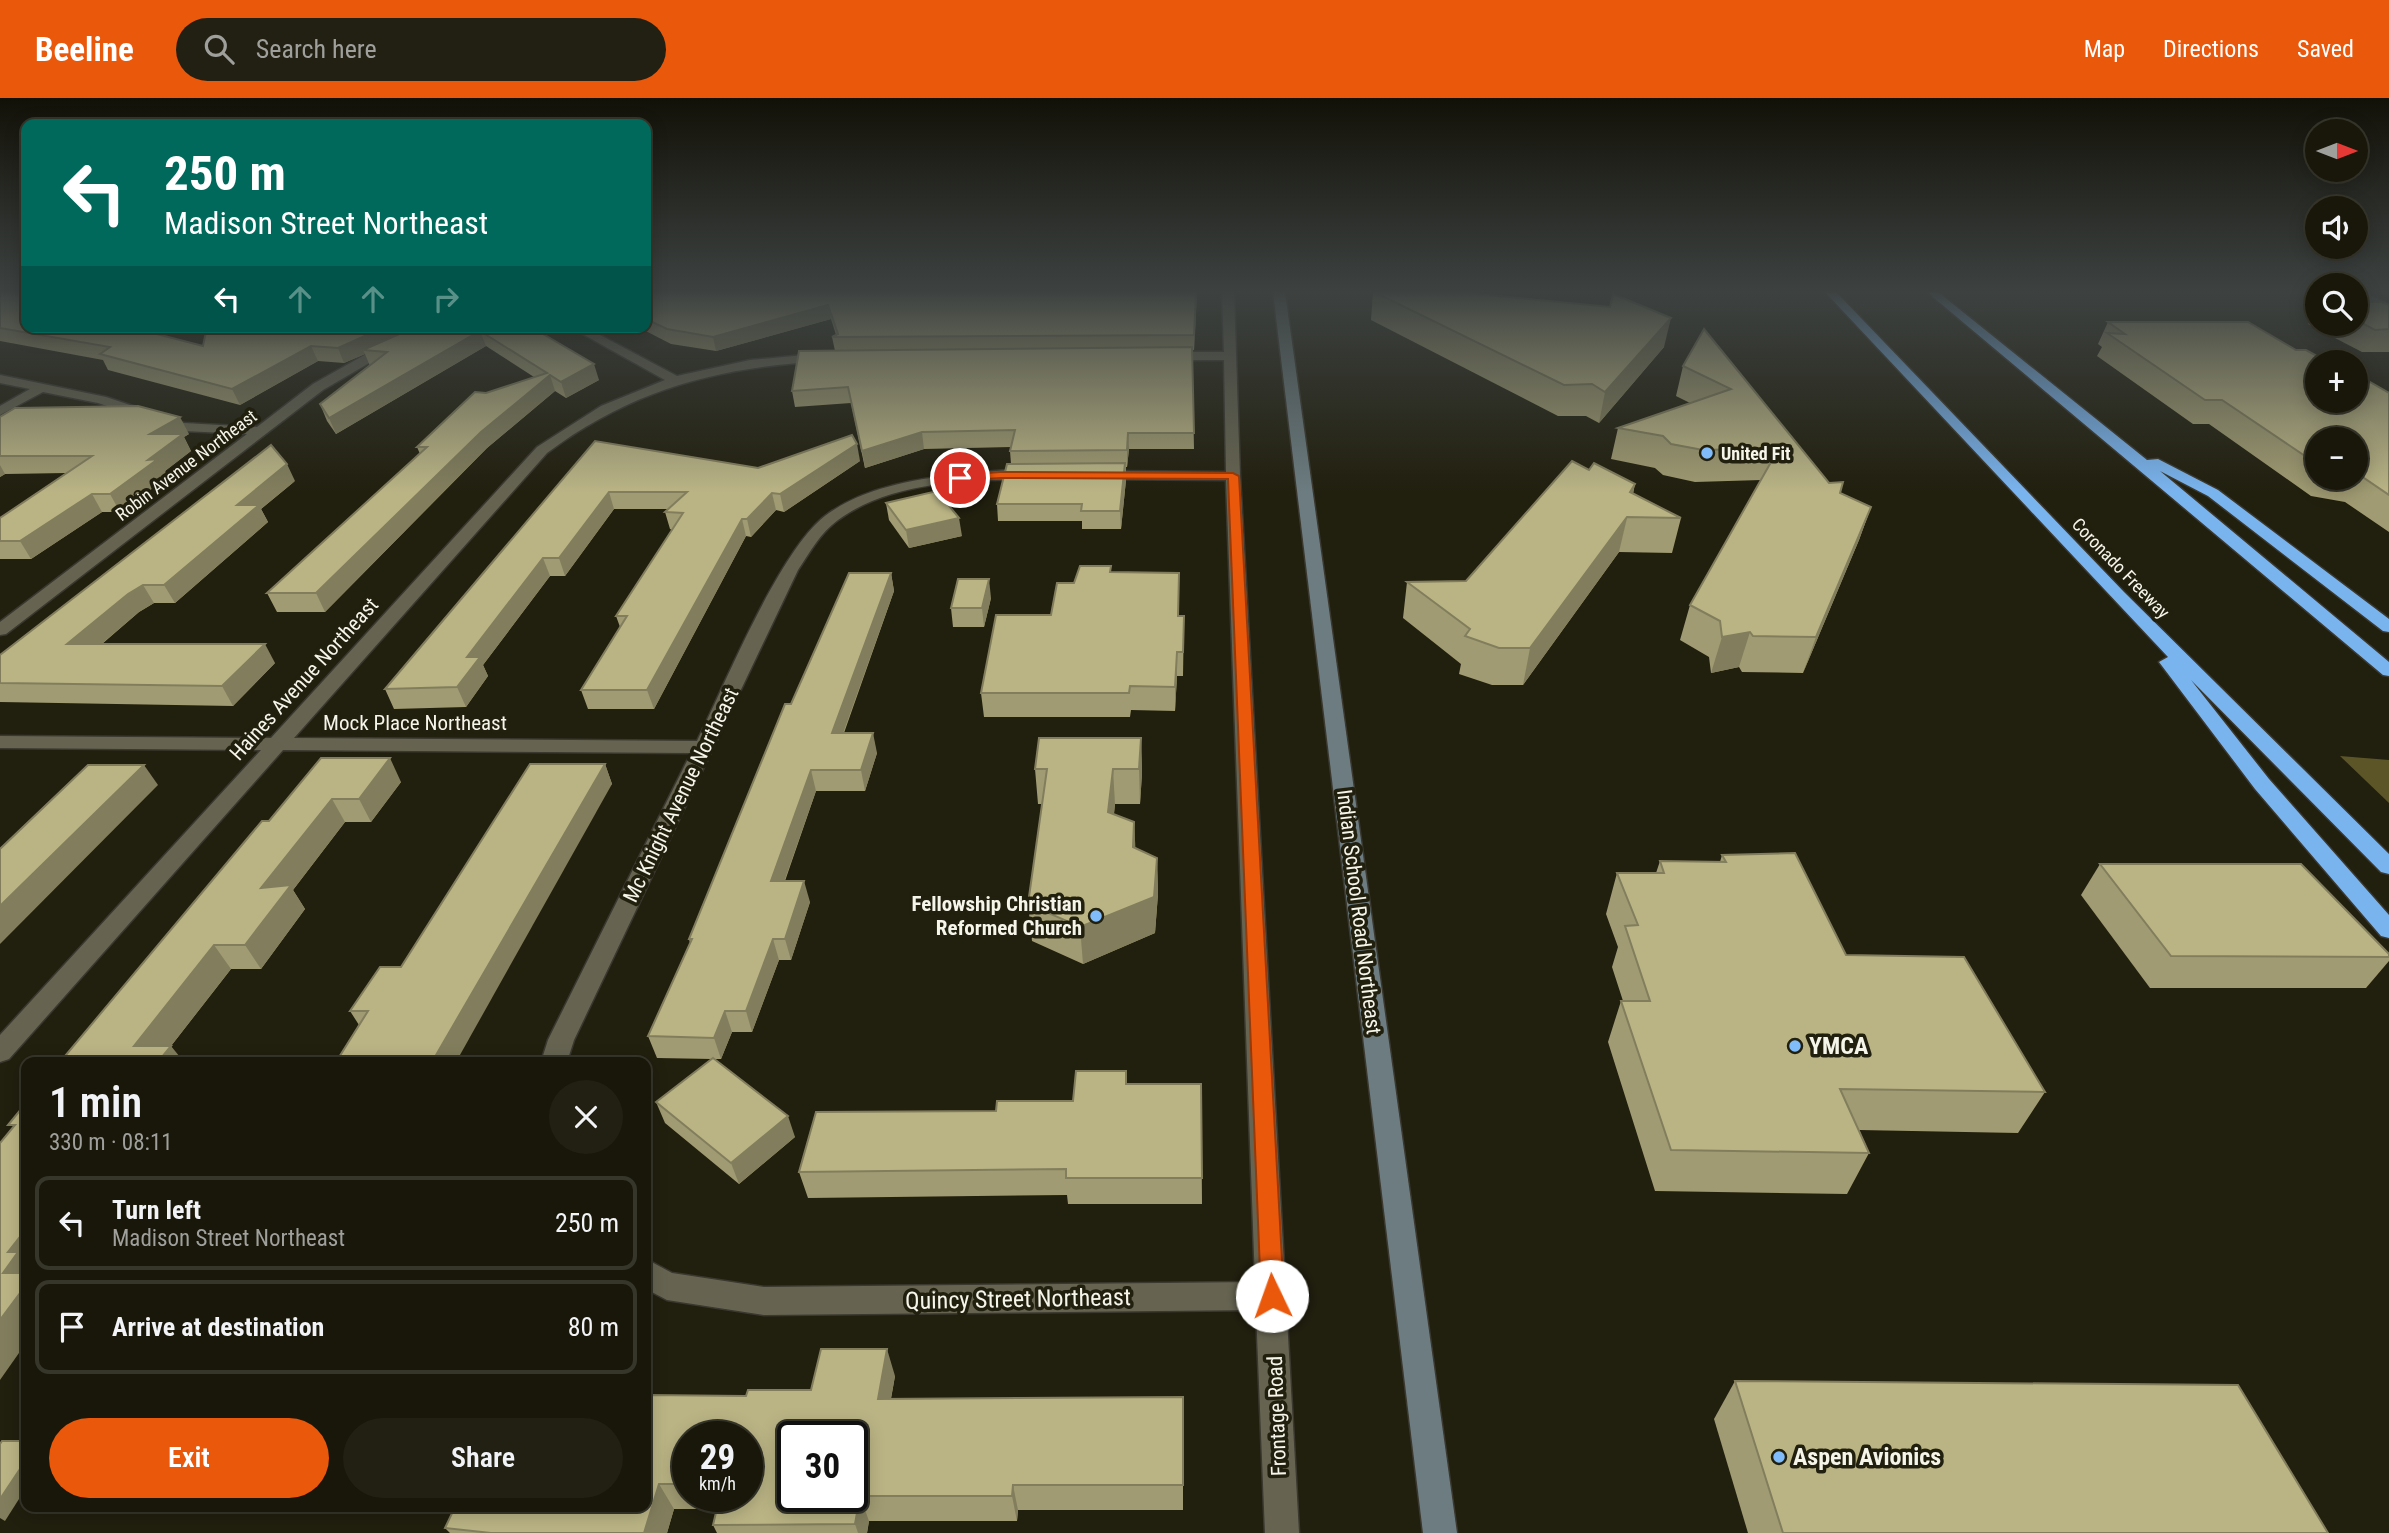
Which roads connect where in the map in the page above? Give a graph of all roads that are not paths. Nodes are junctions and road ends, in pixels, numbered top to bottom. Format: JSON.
{"nodes":[{"id":1,"x":372,"y":359,"type":"edge"},
{"id":2,"x":636,"y":359,"type":"edge"},
{"id":3,"x":815,"y":359,"type":"edge"},
{"id":4,"x":1231,"y":359,"type":"edge"},
{"id":5,"x":1288,"y":359,"type":"edge"},
{"id":6,"x":1893,"y":359,"type":"edge"},
{"id":7,"x":2014,"y":359,"type":"edge"},
{"id":8,"x":0,"y":379,"type":"edge"},
{"id":9,"x":675,"y":380,"type":"junction"},
{"id":10,"x":41,"y":388,"type":"junction"},
{"id":11,"x":0,"y":411,"type":"edge"},
{"id":12,"x":262,"y":431,"type":"junction"},
{"id":13,"x":2120,"y":445,"type":"junction"},
{"id":14,"x":1041,"y":475,"type":"edge"},
{"id":15,"x":1082,"y":475,"type":"edge"},
{"id":16,"x":1233,"y":476,"type":"junction"},
{"id":17,"x":2118,"y":596,"type":"junction"},
{"id":18,"x":2389,"y":626,"type":"edge"},
{"id":19,"x":0,"y":630,"type":"edge"},
{"id":20,"x":2389,"y":671,"type":"edge"},
{"id":21,"x":0,"y":742,"type":"edge"},
{"id":22,"x":274,"y":745,"type":"junction"},
{"id":23,"x":704,"y":747,"type":"junction"},
{"id":24,"x":2389,"y":867,"type":"edge"},
{"id":25,"x":2389,"y":930,"type":"edge"},
{"id":26,"x":0,"y":1052,"type":"edge"},
{"id":27,"x":556,"y":1057,"type":"edge"},
{"id":28,"x":651,"y":1276,"type":"edge"},
{"id":29,"x":1272,"y":1296,"type":"junction"},
{"id":30,"x":1282,"y":1533,"type":"edge"},
{"id":31,"x":1440,"y":1533,"type":"edge"}],
"edges":[{"from":1,"to":12,"type":"street","name":"Robin Avenue Northeast"},
{"from":2,"to":9,"type":"street"},
{"from":3,"to":9,"type":"street","name":"Haines Avenue Northeast"},
{"from":4,"to":16,"type":"street","name":"Frontage Road"},
{"from":5,"to":31,"type":"street","name":"Indian School Road Northeast"},
{"from":6,"to":17,"type":"highway","name":"Coronado Freeway"},
{"from":7,"to":13,"type":"highway"},
{"from":8,"to":10,"type":"street"},
{"from":9,"to":22,"type":"street","name":"Haines Avenue Northeast"},
{"from":10,"to":11,"type":"street"},
{"from":10,"to":12,"type":"street"},
{"from":12,"to":19,"type":"street","name":"Robin Avenue Northeast"},
{"from":13,"to":18,"type":"highway"},
{"from":13,"to":20,"type":"highway"},
{"from":14,"to":23,"type":"street","name":"Mc Knight Avenue Northeast"},
{"from":15,"to":16,"type":"street"},
{"from":16,"to":29,"type":"street","name":"Frontage Road"},
{"from":17,"to":24,"type":"highway","name":"Coronado Freeway"},
{"from":17,"to":25,"type":"highway"},
{"from":21,"to":22,"type":"street","name":"Mock Place Northeast"},
{"from":22,"to":23,"type":"street","name":"Mock Place Northeast"},
{"from":22,"to":26,"type":"street","name":"Haines Avenue Northeast"},
{"from":23,"to":27,"type":"street","name":"Mc Knight Avenue Northeast"},
{"from":28,"to":29,"type":"street","name":"Quincy Street Northeast"},
{"from":29,"to":30,"type":"street","name":"Frontage Road"}]}
